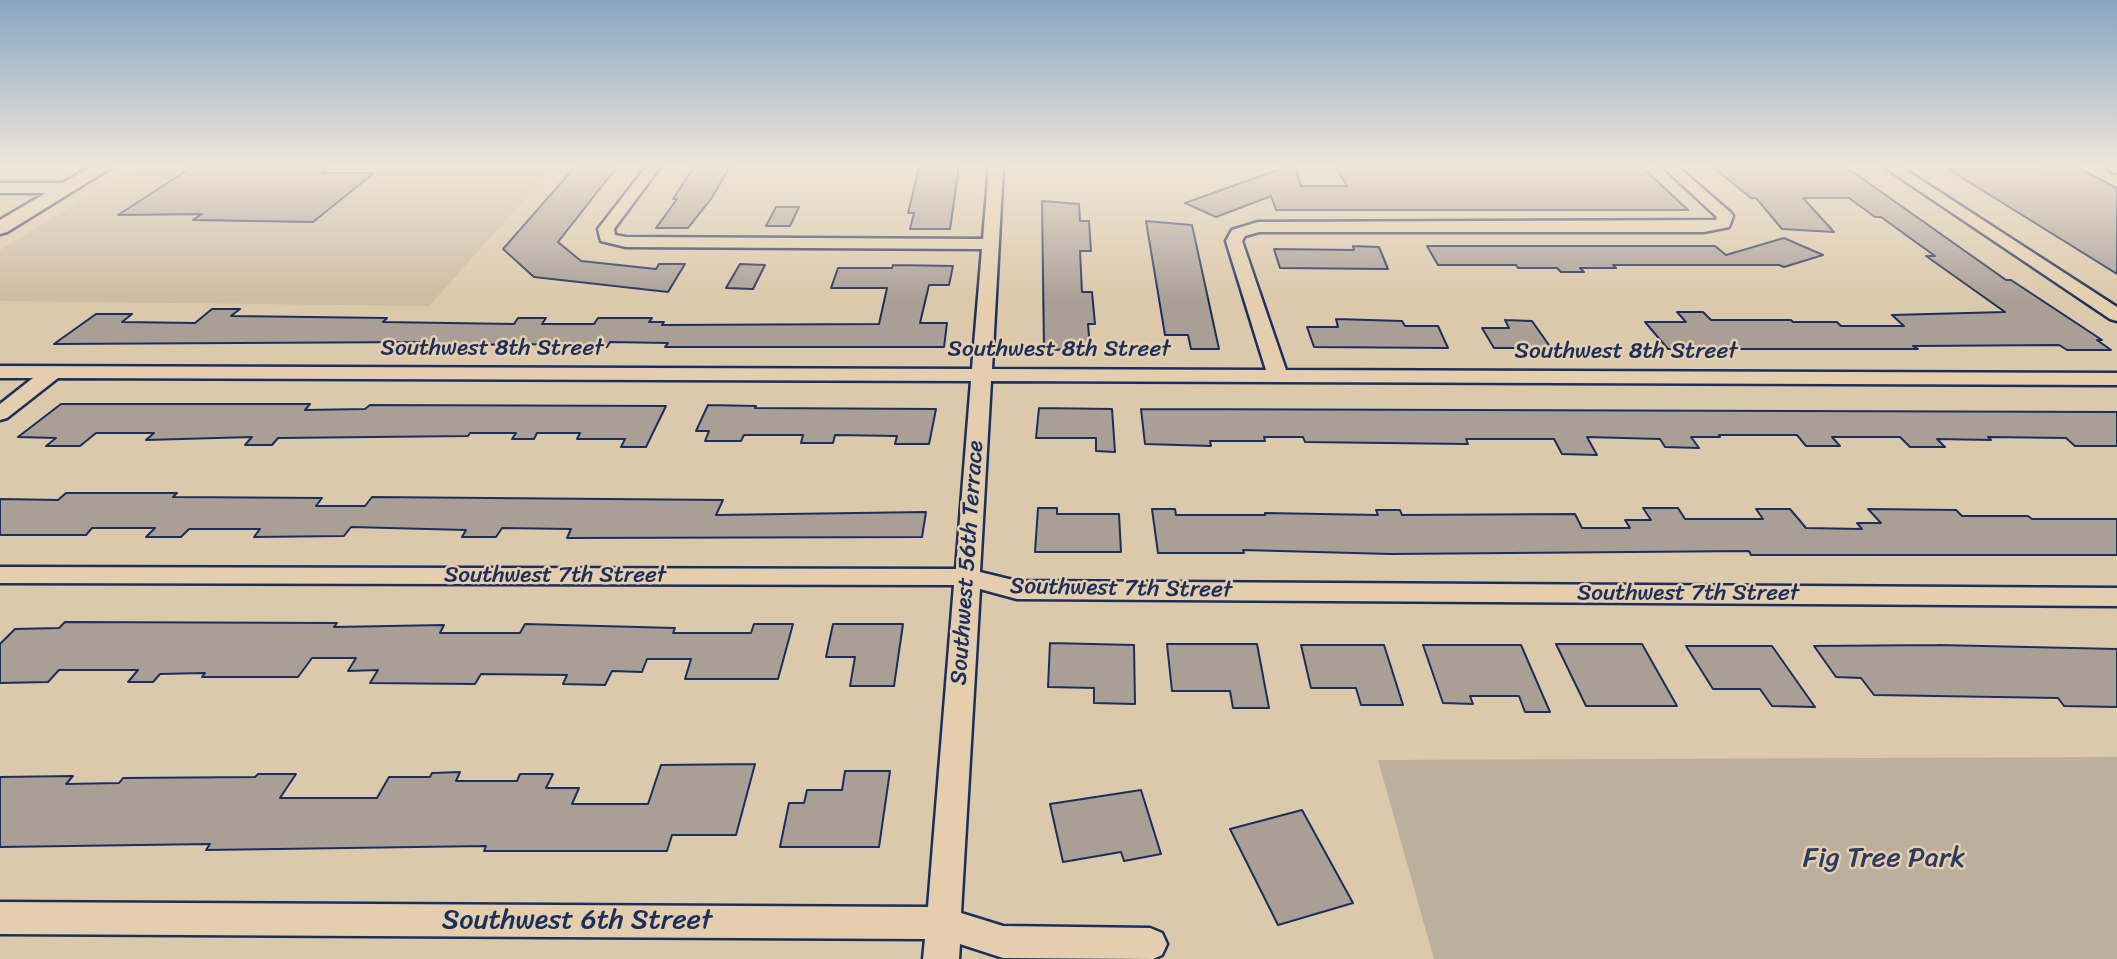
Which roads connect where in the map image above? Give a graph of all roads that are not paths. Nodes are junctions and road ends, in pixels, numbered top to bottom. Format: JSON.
{"nodes":[{"id":1,"x":28,"y":212,"type":"edge"},
{"id":2,"x":619,"y":212,"type":"edge"},
{"id":3,"x":992,"y":212,"type":"edge"},
{"id":4,"x":1720,"y":212,"type":"edge"},
{"id":5,"x":1959,"y":212,"type":"edge"},
{"id":6,"x":0,"y":228,"type":"edge"},
{"id":7,"x":989,"y":244,"type":"junction"},
{"id":8,"x":2117,"y":315,"type":"edge"},
{"id":9,"x":0,"y":372,"type":"edge"},
{"id":10,"x":53,"y":373,"type":"junction"},
{"id":11,"x":981,"y":375,"type":"junction"},
{"id":12,"x":1278,"y":375,"type":"junction"},
{"id":13,"x":2117,"y":379,"type":"edge"},
{"id":14,"x":0,"y":414,"type":"edge"},
{"id":15,"x":0,"y":575,"type":"edge"},
{"id":16,"x":967,"y":578,"type":"junction"},
{"id":17,"x":2117,"y":597,"type":"edge"},
{"id":18,"x":0,"y":918,"type":"edge"},
{"id":19,"x":944,"y":923,"type":"junction"},
{"id":20,"x":1150,"y":944,"type":"dead end"},
{"id":21,"x":941,"y":959,"type":"edge"}],
"edges":[{"from":1,"to":6,"type":"street"},
{"from":2,"to":7,"type":"street"},
{"from":3,"to":7,"type":"street","name":"Southwest 56th Terrace"},
{"from":4,"to":12,"type":"street"},
{"from":5,"to":8,"type":"street"},
{"from":7,"to":11,"type":"street","name":"Southwest 56th Terrace"},
{"from":9,"to":10,"type":"street","name":"Southwest 8th Street"},
{"from":10,"to":11,"type":"street","name":"Southwest 8th Street"},
{"from":10,"to":14,"type":"street"},
{"from":11,"to":12,"type":"street","name":"Southwest 8th Street"},
{"from":11,"to":16,"type":"street","name":"Southwest 56th Terrace"},
{"from":12,"to":13,"type":"street","name":"Southwest 8th Street"},
{"from":15,"to":16,"type":"street","name":"Southwest 7th Street"},
{"from":16,"to":17,"type":"street","name":"Southwest 7th Street"},
{"from":16,"to":19,"type":"street","name":"Southwest 56th Terrace"},
{"from":18,"to":19,"type":"street","name":"Southwest 6th Street"},
{"from":19,"to":20,"type":"street","name":"Southwest 6th Street"},
{"from":19,"to":21,"type":"street","name":"Southwest 56th Terrace"}]}
